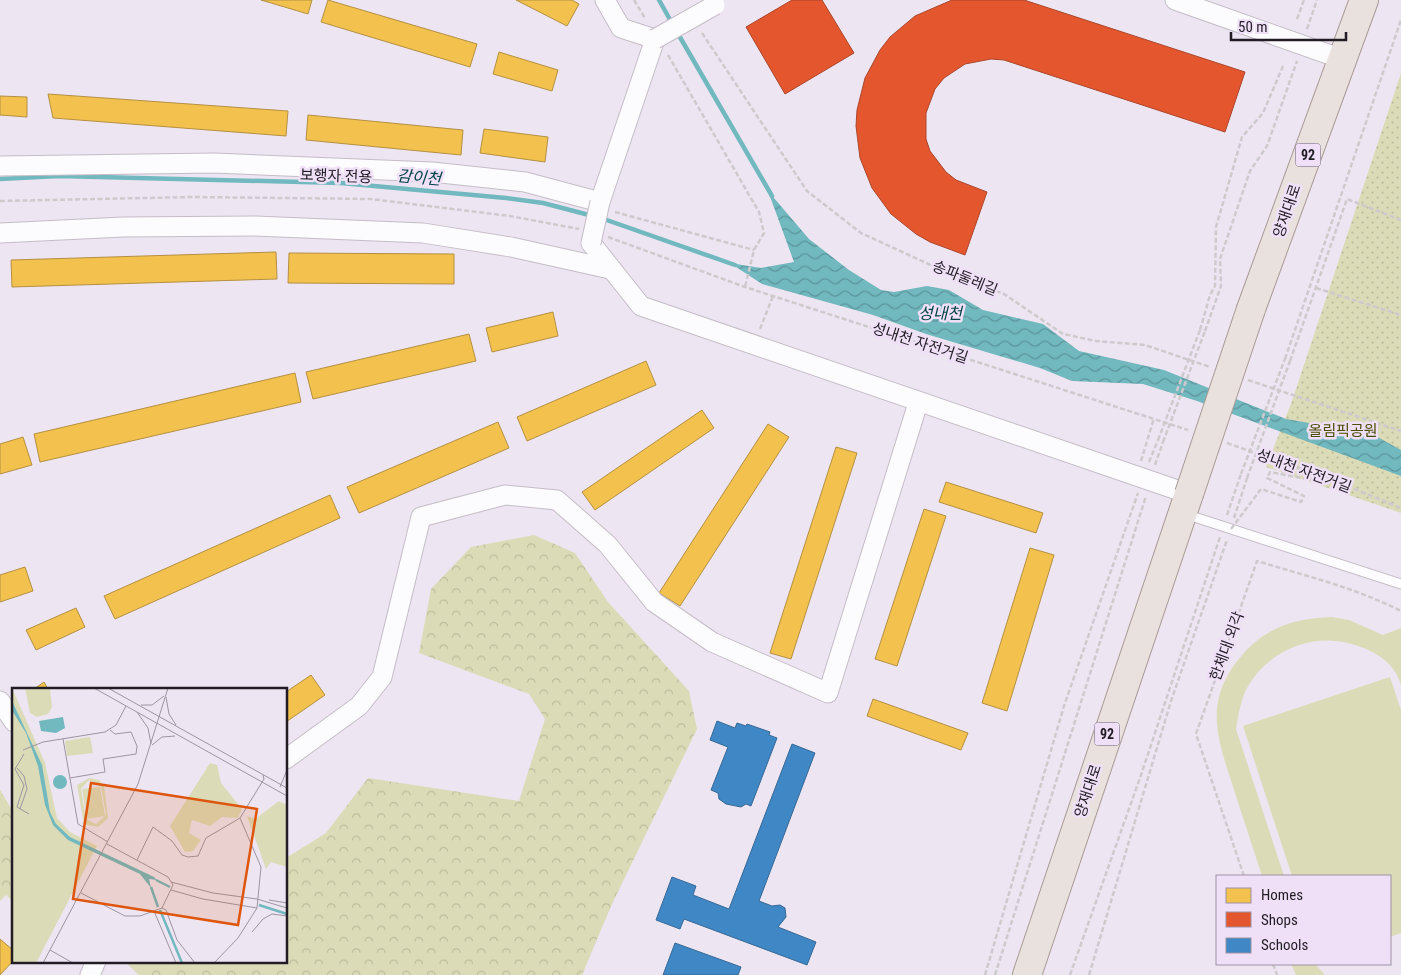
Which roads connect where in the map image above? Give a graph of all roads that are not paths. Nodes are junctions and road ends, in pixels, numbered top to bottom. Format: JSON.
{"nodes":[{"id":1,"x":605,"y":0,"type":"edge"},
{"id":2,"x":1175,"y":0,"type":"edge"},
{"id":3,"x":1364,"y":0,"type":"edge"},
{"id":4,"x":717,"y":2,"type":"edge"},
{"id":5,"x":656,"y":36,"type":"junction"},
{"id":6,"x":1342,"y":59,"type":"junction"},
{"id":7,"x":0,"y":166,"type":"edge"},
{"id":8,"x":604,"y":206,"type":"junction"},
{"id":9,"x":0,"y":233,"type":"edge"},
{"id":10,"x":610,"y":269,"type":"junction"},
{"id":11,"x":918,"y":403,"type":"junction"},
{"id":12,"x":1186,"y":504,"type":"junction"},
{"id":13,"x":1401,"y":584,"type":"edge"},
{"id":14,"x":0,"y":701,"type":"edge"},
{"id":15,"x":12,"y":719,"type":"edge"},
{"id":16,"x":288,"y":758,"type":"edge"},
{"id":17,"x":96,"y":962,"type":"edge"},
{"id":18,"x":90,"y":975,"type":"edge"},
{"id":19,"x":1027,"y":975,"type":"edge"}],
"edges":[{"from":1,"to":5,"type":"street"},
{"from":2,"to":6,"type":"street"},
{"from":3,"to":6,"type":"main road","name":"양재대로","number":"92"},
{"from":4,"to":5,"type":"street","bridge":true},
{"from":5,"to":8,"type":"street"},
{"from":6,"to":12,"type":"main road","name":"양재대로","number":"92","bridge":true},
{"from":7,"to":8,"type":"street"},
{"from":8,"to":10,"type":"street","bridge":true},
{"from":9,"to":10,"type":"street"},
{"from":10,"to":11,"type":"street"},
{"from":11,"to":12,"type":"street"},
{"from":11,"to":16,"type":"street"},
{"from":12,"to":13,"type":"lane"},
{"from":12,"to":19,"type":"main road","name":"양재대로","number":"92"},
{"from":14,"to":15,"type":"street"},
{"from":17,"to":18,"type":"street"}]}
